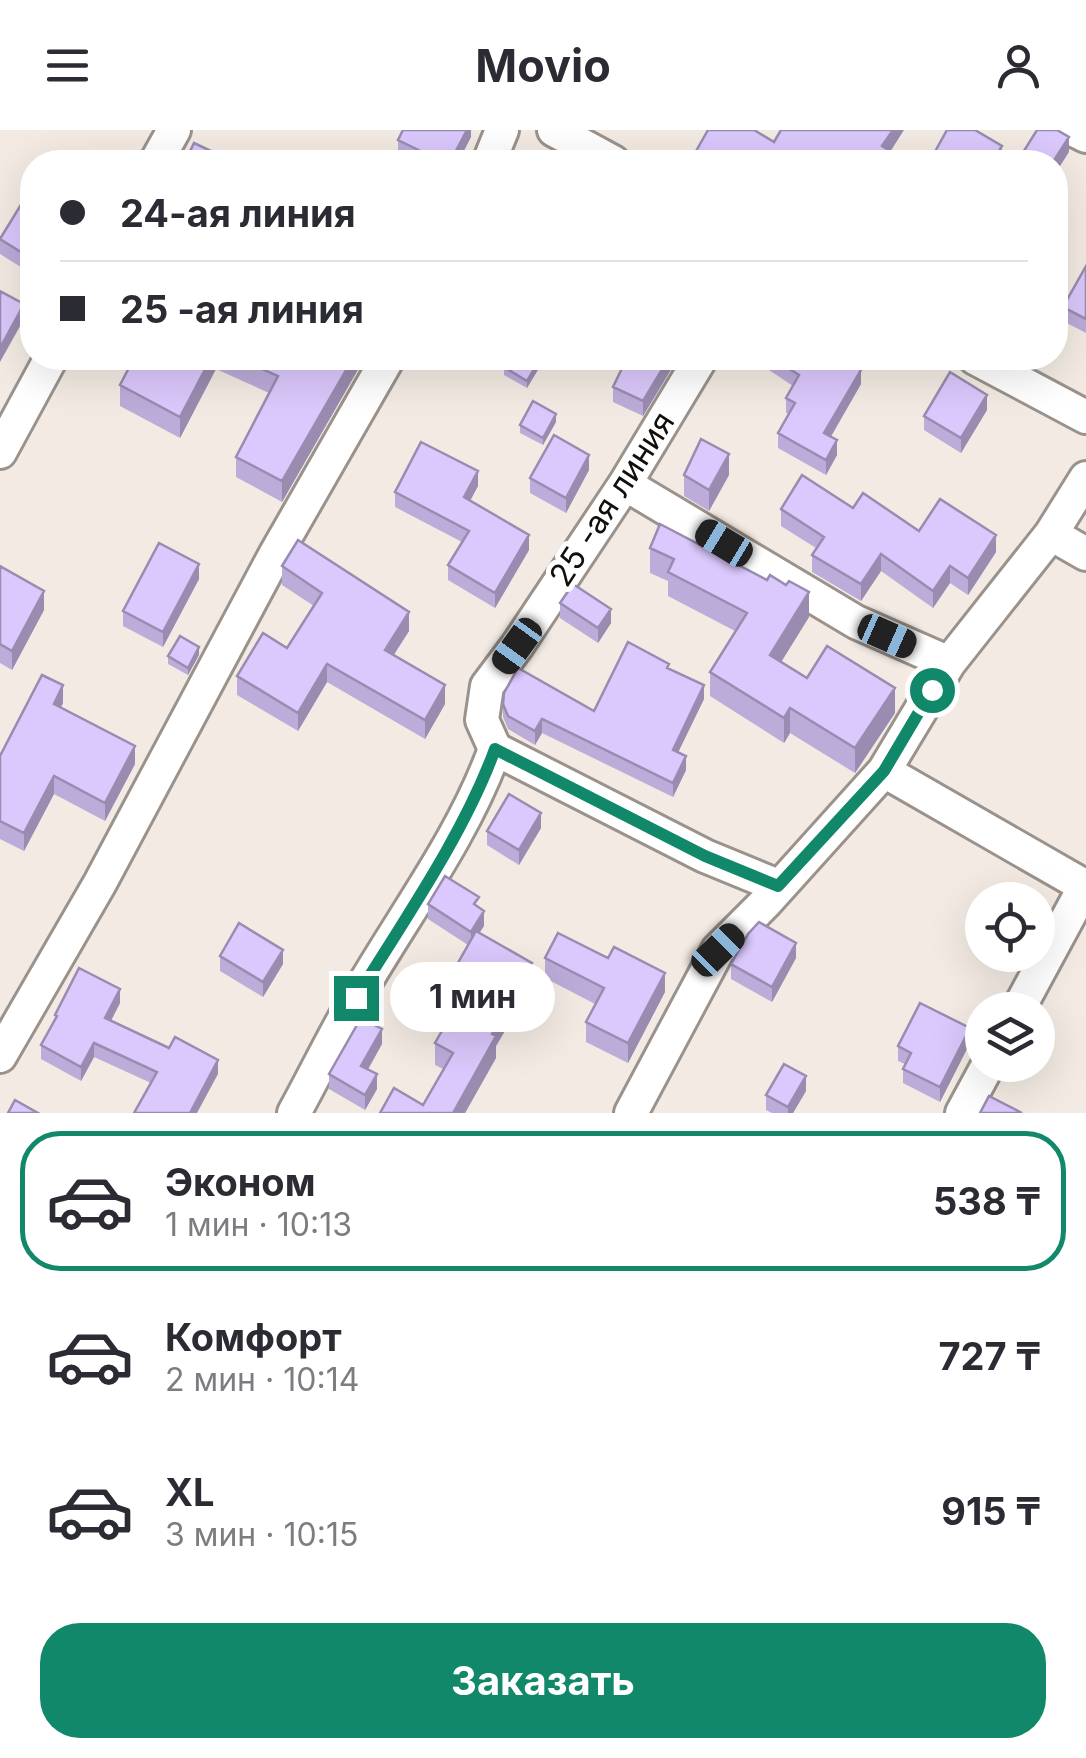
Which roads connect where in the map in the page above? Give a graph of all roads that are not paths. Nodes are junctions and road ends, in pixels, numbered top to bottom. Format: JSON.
{"nodes":[{"id":1,"x":554,"y":130,"type":"edge"},
{"id":2,"x":1074,"y":130,"type":"edge"},
{"id":3,"x":1086,"y":136,"type":"edge"},
{"id":4,"x":591,"y":150,"type":"edge"},
{"id":5,"x":44,"y":370,"type":"edge"},
{"id":6,"x":381,"y":370,"type":"edge"},
{"id":7,"x":694,"y":370,"type":"edge"},
{"id":8,"x":998,"y":370,"type":"edge"},
{"id":9,"x":1086,"y":416,"type":"edge"},
{"id":10,"x":0,"y":452,"type":"edge"},
{"id":11,"x":1086,"y":478,"type":"edge"},
{"id":12,"x":625,"y":484,"type":"junction"},
{"id":13,"x":1051,"y":534,"type":"junction"},
{"id":14,"x":1086,"y":554,"type":"edge"},
{"id":15,"x":949,"y":663,"type":"junction"},
{"id":16,"x":495,"y":749,"type":"junction"},
{"id":17,"x":884,"y":771,"type":"junction"},
{"id":18,"x":778,"y":886,"type":"junction"},
{"id":19,"x":1085,"y":887,"type":"edge"},
{"id":20,"x":1028,"y":992,"type":"edge"},
{"id":21,"x":0,"y":1056,"type":"edge"},
{"id":22,"x":979,"y":1082,"type":"edge"},
{"id":23,"x":294,"y":1113,"type":"edge"},
{"id":24,"x":632,"y":1113,"type":"edge"},
{"id":25,"x":962,"y":1113,"type":"edge"}],
"edges":[{"from":1,"to":4,"type":"street"},
{"from":2,"to":3,"type":"street"},
{"from":5,"to":10,"type":"street"},
{"from":6,"to":21,"type":"street"},
{"from":7,"to":12,"type":"street","name":"25 -ая линия"},
{"from":8,"to":9,"type":"street"},
{"from":11,"to":13,"type":"street"},
{"from":12,"to":15,"type":"street"},
{"from":12,"to":16,"type":"street","name":"25 -ая линия"},
{"from":13,"to":14,"type":"street"},
{"from":13,"to":15,"type":"street"},
{"from":15,"to":17,"type":"street"},
{"from":16,"to":18,"type":"street"},
{"from":16,"to":23,"type":"street"},
{"from":17,"to":18,"type":"street"},
{"from":17,"to":19,"type":"street"},
{"from":18,"to":24,"type":"street"},
{"from":19,"to":20,"type":"street"},
{"from":22,"to":25,"type":"street"}]}
